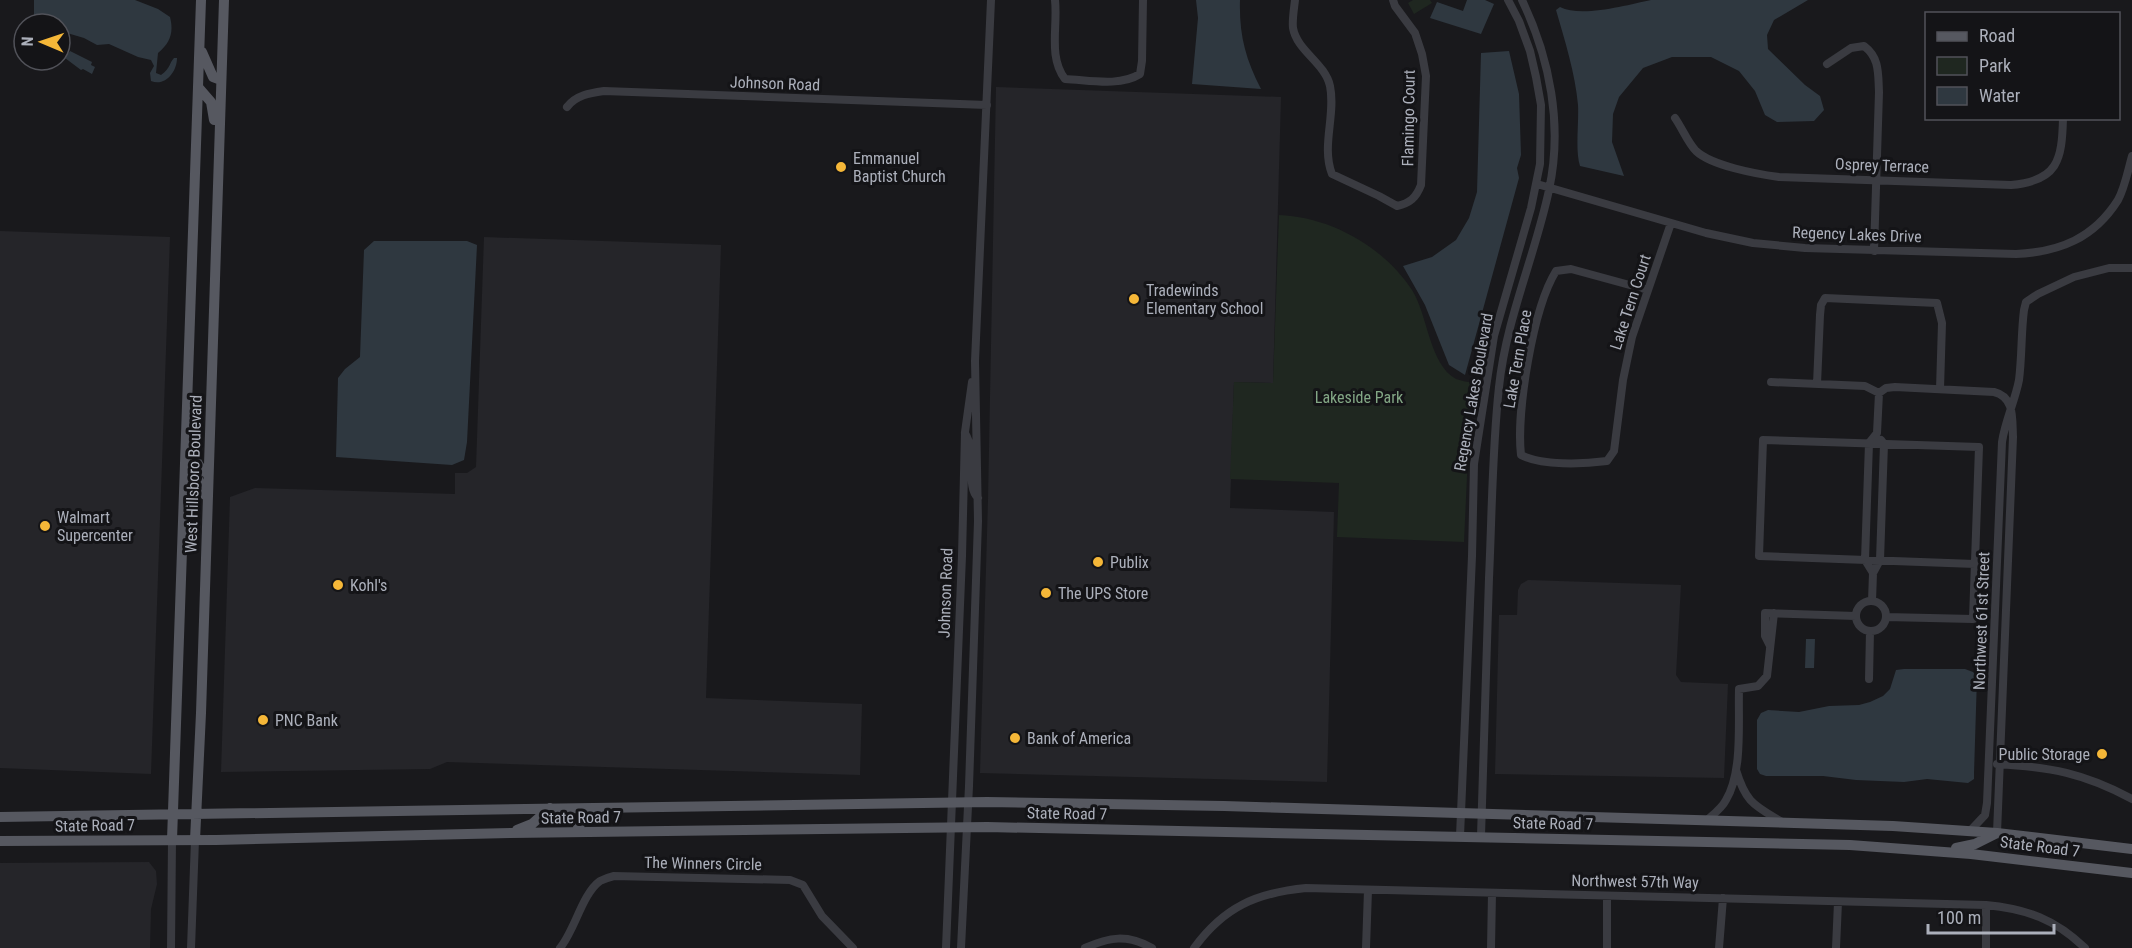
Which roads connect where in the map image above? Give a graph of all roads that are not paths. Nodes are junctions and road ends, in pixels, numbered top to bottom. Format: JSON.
{"nodes":[{"id":1,"x":201,"y":0,"type":"edge"},
{"id":2,"x":224,"y":0,"type":"edge"},
{"id":3,"x":991,"y":0,"type":"edge"},
{"id":4,"x":1055,"y":0,"type":"edge"},
{"id":5,"x":1143,"y":0,"type":"edge"},
{"id":6,"x":1295,"y":0,"type":"edge"},
{"id":7,"x":1393,"y":0,"type":"edge"},
{"id":8,"x":1508,"y":0,"type":"edge"},
{"id":9,"x":1522,"y":0,"type":"edge"},
{"id":10,"x":200,"y":46,"type":"junction"},
{"id":11,"x":1827,"y":64,"type":"dead end"},
{"id":12,"x":221,"y":80,"type":"junction"},
{"id":13,"x":198,"y":87,"type":"junction"},
{"id":14,"x":987,"y":105,"type":"junction"},
{"id":15,"x":567,"y":107,"type":"dead end"},
{"id":16,"x":1675,"y":118,"type":"dead end"},
{"id":17,"x":2063,"y":120,"type":"edge"},
{"id":18,"x":2132,"y":156,"type":"edge"},
{"id":19,"x":218,"y":165,"type":"junction"},
{"id":20,"x":1876,"y":180,"type":"junction"},
{"id":21,"x":1537,"y":184,"type":"junction"},
{"id":22,"x":1549,"y":188,"type":"junction"},
{"id":23,"x":1671,"y":223,"type":"junction"},
{"id":24,"x":1874,"y":251,"type":"junction"},
{"id":25,"x":2132,"y":268,"type":"edge"},
{"id":26,"x":1648,"y":290,"type":"junction"},
{"id":27,"x":975,"y":361,"type":"junction"},
{"id":28,"x":1771,"y":382,"type":"dead end"},
{"id":29,"x":1817,"y":384,"type":"junction"},
{"id":30,"x":1940,"y":389,"type":"junction"},
{"id":31,"x":1879,"y":393,"type":"junction"},
{"id":32,"x":2012,"y":408,"type":"junction"},
{"id":33,"x":187,"y":428,"type":"junction"},
{"id":34,"x":964,"y":432,"type":"junction"},
{"id":35,"x":1877,"y":433,"type":"junction"},
{"id":36,"x":1869,"y":443,"type":"junction"},
{"id":37,"x":1884,"y":444,"type":"junction"},
{"id":38,"x":1607,"y":461,"type":"joint"},
{"id":39,"x":186,"y":463,"type":"junction"},
{"id":40,"x":208,"y":474,"type":"junction"},
{"id":41,"x":978,"y":498,"type":"junction"},
{"id":42,"x":207,"y":501,"type":"junction"},
{"id":43,"x":1865,"y":560,"type":"junction"},
{"id":44,"x":1880,"y":560,"type":"junction"},
{"id":45,"x":1975,"y":564,"type":"junction"},
{"id":46,"x":1873,"y":573,"type":"junction"},
{"id":47,"x":1872,"y":602,"type":"junction"},
{"id":48,"x":1856,"y":616,"type":"junction"},
{"id":49,"x":1886,"y":616,"type":"junction"},
{"id":50,"x":1870,"y":632,"type":"junction"},
{"id":51,"x":1869,"y":680,"type":"dead end"},
{"id":52,"x":1990,"y":764,"type":"junction"},
{"id":53,"x":2001,"y":764,"type":"junction"},
{"id":54,"x":1736,"y":770,"type":"junction"},
{"id":55,"x":2132,"y":799,"type":"edge"},
{"id":56,"x":952,"y":803,"type":"junction"},
{"id":57,"x":968,"y":803,"type":"junction"},
{"id":58,"x":606,"y":807,"type":"junction"},
{"id":59,"x":550,"y":808,"type":"junction"},
{"id":60,"x":1461,"y":813,"type":"junction"},
{"id":61,"x":1481,"y":813,"type":"junction"},
{"id":62,"x":196,"y":814,"type":"junction"},
{"id":63,"x":174,"y":815,"type":"junction"},
{"id":64,"x":0,"y":817,"type":"edge"},
{"id":65,"x":1707,"y":820,"type":"junction"},
{"id":66,"x":1782,"y":822,"type":"junction"},
{"id":67,"x":951,"y":827,"type":"junction"},
{"id":68,"x":967,"y":827,"type":"junction"},
{"id":69,"x":1970,"y":831,"type":"junction"},
{"id":70,"x":511,"y":832,"type":"junction"},
{"id":71,"x":576,"y":832,"type":"junction"},
{"id":72,"x":1997,"y":833,"type":"junction"},
{"id":73,"x":1460,"y":836,"type":"junction"},
{"id":74,"x":1481,"y":836,"type":"junction"},
{"id":75,"x":172,"y":840,"type":"junction"},
{"id":76,"x":195,"y":840,"type":"junction"},
{"id":77,"x":0,"y":841,"type":"edge"},
{"id":78,"x":2132,"y":849,"type":"edge"},
{"id":79,"x":1941,"y":851,"type":"junction"},
{"id":80,"x":2132,"y":873,"type":"edge"},
{"id":81,"x":1368,"y":890,"type":"junction"},
{"id":82,"x":1492,"y":893,"type":"junction"},
{"id":83,"x":1607,"y":896,"type":"junction"},
{"id":84,"x":1723,"y":898,"type":"junction"},
{"id":85,"x":1838,"y":902,"type":"junction"},
{"id":86,"x":1986,"y":905,"type":"junction"},
{"id":87,"x":171,"y":948,"type":"edge"},
{"id":88,"x":191,"y":948,"type":"edge"},
{"id":89,"x":560,"y":948,"type":"edge"},
{"id":90,"x":853,"y":948,"type":"edge"},
{"id":91,"x":946,"y":948,"type":"edge"},
{"id":92,"x":961,"y":948,"type":"edge"},
{"id":93,"x":1085,"y":948,"type":"edge"},
{"id":94,"x":1152,"y":948,"type":"edge"},
{"id":95,"x":1194,"y":948,"type":"edge"},
{"id":96,"x":1366,"y":948,"type":"edge"},
{"id":97,"x":1491,"y":948,"type":"edge"},
{"id":98,"x":1607,"y":948,"type":"edge"},
{"id":99,"x":1719,"y":948,"type":"edge"},
{"id":100,"x":1836,"y":948,"type":"edge"},
{"id":101,"x":1986,"y":948,"type":"edge"},
{"id":102,"x":2085,"y":948,"type":"edge"}],
"edges":[{"from":1,"to":10,"type":"main road","name":"West Hillsboro Boulevard"},
{"from":2,"to":12,"type":"main road","name":"West Hillsboro Boulevard"},
{"from":3,"to":14,"type":"street","name":"Johnson Road"},
{"from":4,"to":5,"type":"street"},
{"from":6,"to":7,"type":"street","name":"Flamingo Court"},
{"from":8,"to":21,"type":"street","name":"Regency Lakes Boulevard"},
{"from":9,"to":22,"type":"street","name":"Regency Lakes Boulevard"},
{"from":10,"to":12,"type":"main road"},
{"from":10,"to":13,"type":"main road","name":"West Hillsboro Boulevard"},
{"from":11,"to":20,"type":"street"},
{"from":12,"to":19,"type":"main road","name":"West Hillsboro Boulevard"},
{"from":13,"to":19,"type":"main road"},
{"from":13,"to":33,"type":"main road","name":"West Hillsboro Boulevard"},
{"from":14,"to":15,"type":"street","name":"Johnson Road"},
{"from":14,"to":27,"type":"street","name":"Johnson Road"},
{"from":16,"to":20,"type":"street","name":"Osprey Terrace"},
{"from":17,"to":20,"type":"street","name":"Osprey Terrace"},
{"from":18,"to":24,"type":"street","name":"Regency Lakes Drive"},
{"from":19,"to":40,"type":"main road","name":"West Hillsboro Boulevard"},
{"from":20,"to":24,"type":"street"},
{"from":21,"to":22,"type":"street","name":"Regency Lakes Drive"},
{"from":21,"to":60,"type":"street","name":"Regency Lakes Boulevard"},
{"from":22,"to":23,"type":"street","name":"Regency Lakes Drive"},
{"from":22,"to":61,"type":"street","name":"Regency Lakes Boulevard"},
{"from":23,"to":24,"type":"street","name":"Regency Lakes Drive"},
{"from":23,"to":26,"type":"street","name":"Lake Tern Court"},
{"from":25,"to":32,"type":"street","name":"Northwest 61st Street"},
{"from":26,"to":38,"type":"street","name":"Lake Tern Court"},
{"from":26,"to":38,"type":"street","name":"Lake Tern Place"},
{"from":27,"to":34,"type":"street","name":"Johnson Road"},
{"from":27,"to":41,"type":"street","name":"Johnson Road"},
{"from":28,"to":29,"type":"street"},
{"from":29,"to":30,"type":"street"},
{"from":29,"to":31,"type":"street"},
{"from":30,"to":31,"type":"street"},
{"from":30,"to":32,"type":"street"},
{"from":31,"to":35,"type":"street"},
{"from":32,"to":52,"type":"street","name":"Northwest 61st Street"},
{"from":32,"to":53,"type":"street","name":"Northwest 61st Street"},
{"from":33,"to":39,"type":"main road","name":"West Hillsboro Boulevard"},
{"from":33,"to":40,"type":"main road"},
{"from":34,"to":41,"type":"street"},
{"from":34,"to":56,"type":"street","name":"Johnson Road"},
{"from":35,"to":36,"type":"street"},
{"from":35,"to":37,"type":"street"},
{"from":36,"to":37,"type":"street"},
{"from":36,"to":43,"type":"street"},
{"from":36,"to":43,"type":"street"},
{"from":37,"to":44,"type":"street"},
{"from":37,"to":45,"type":"street"},
{"from":39,"to":42,"type":"main road"},
{"from":39,"to":63,"type":"main road","name":"West Hillsboro Boulevard"},
{"from":40,"to":42,"type":"main road","name":"West Hillsboro Boulevard"},
{"from":41,"to":57,"type":"street","name":"Johnson Road"},
{"from":42,"to":62,"type":"main road","name":"West Hillsboro Boulevard"},
{"from":43,"to":44,"type":"street"},
{"from":43,"to":46,"type":"street"},
{"from":44,"to":45,"type":"street"},
{"from":44,"to":46,"type":"street"},
{"from":45,"to":49,"type":"street"},
{"from":46,"to":47,"type":"street"},
{"from":47,"to":48,"type":"street"},
{"from":47,"to":49,"type":"street"},
{"from":48,"to":50,"type":"street"},
{"from":48,"to":54,"type":"street"},
{"from":49,"to":50,"type":"street"},
{"from":50,"to":51,"type":"street"},
{"from":52,"to":53,"type":"street"},
{"from":52,"to":69,"type":"street","name":"Northwest 61st Street"},
{"from":53,"to":55,"type":"street"},
{"from":53,"to":72,"type":"street","name":"Northwest 61st Street"},
{"from":54,"to":65,"type":"street"},
{"from":54,"to":66,"type":"street"},
{"from":56,"to":57,"type":"main road","name":"State Road 7"},
{"from":56,"to":58,"type":"main road","name":"State Road 7"},
{"from":56,"to":67,"type":"street","name":"Johnson Road"},
{"from":57,"to":60,"type":"main road","name":"State Road 7"},
{"from":57,"to":68,"type":"street","name":"Johnson Road"},
{"from":58,"to":59,"type":"main road","name":"State Road 7"},
{"from":58,"to":71,"type":"main road"},
{"from":59,"to":62,"type":"main road","name":"State Road 7"},
{"from":59,"to":70,"type":"main road"},
{"from":60,"to":61,"type":"main road","name":"State Road 7"},
{"from":60,"to":73,"type":"street","name":"Regency Lakes Boulevard"},
{"from":61,"to":65,"type":"main road","name":"State Road 7"},
{"from":61,"to":74,"type":"street","name":"Regency Lakes Boulevard"},
{"from":62,"to":63,"type":"main road","name":"State Road 7"},
{"from":62,"to":76,"type":"main road","name":"West Hillsboro Boulevard"},
{"from":63,"to":64,"type":"main road","name":"State Road 7"},
{"from":63,"to":75,"type":"main road","name":"West Hillsboro Boulevard"},
{"from":65,"to":66,"type":"main road","name":"State Road 7"},
{"from":66,"to":69,"type":"main road","name":"State Road 7"},
{"from":67,"to":68,"type":"main road","name":"State Road 7"},
{"from":67,"to":71,"type":"main road","name":"State Road 7"},
{"from":67,"to":91,"type":"street","name":"Johnson Road"},
{"from":68,"to":73,"type":"main road","name":"State Road 7"},
{"from":68,"to":92,"type":"street","name":"Johnson Road"},
{"from":69,"to":72,"type":"main road","name":"State Road 7"},
{"from":70,"to":71,"type":"main road","name":"State Road 7"},
{"from":70,"to":76,"type":"main road","name":"State Road 7"},
{"from":72,"to":78,"type":"main road","name":"State Road 7"},
{"from":72,"to":79,"type":"main road"},
{"from":73,"to":74,"type":"main road","name":"State Road 7"},
{"from":74,"to":79,"type":"main road","name":"State Road 7"},
{"from":75,"to":76,"type":"main road","name":"State Road 7"},
{"from":75,"to":77,"type":"main road","name":"State Road 7"},
{"from":75,"to":87,"type":"street","name":"West Hillsboro Boulevard"},
{"from":76,"to":88,"type":"street","name":"West Hillsboro Boulevard"},
{"from":79,"to":80,"type":"main road","name":"State Road 7"},
{"from":81,"to":82,"type":"street","name":"Northwest 57th Way"},
{"from":81,"to":95,"type":"street","name":"Northwest 57th Way"},
{"from":81,"to":96,"type":"street"},
{"from":82,"to":83,"type":"street","name":"Northwest 57th Way"},
{"from":82,"to":97,"type":"street"},
{"from":83,"to":84,"type":"street","name":"Northwest 57th Way"},
{"from":83,"to":98,"type":"street"},
{"from":84,"to":85,"type":"street","name":"Northwest 57th Way"},
{"from":84,"to":99,"type":"street"},
{"from":85,"to":86,"type":"street","name":"Northwest 57th Way"},
{"from":85,"to":100,"type":"street"},
{"from":86,"to":101,"type":"street"},
{"from":86,"to":102,"type":"street","name":"Northwest 57th Way"},
{"from":89,"to":90,"type":"street","name":"The Winners Circle"},
{"from":93,"to":94,"type":"street"}]}
